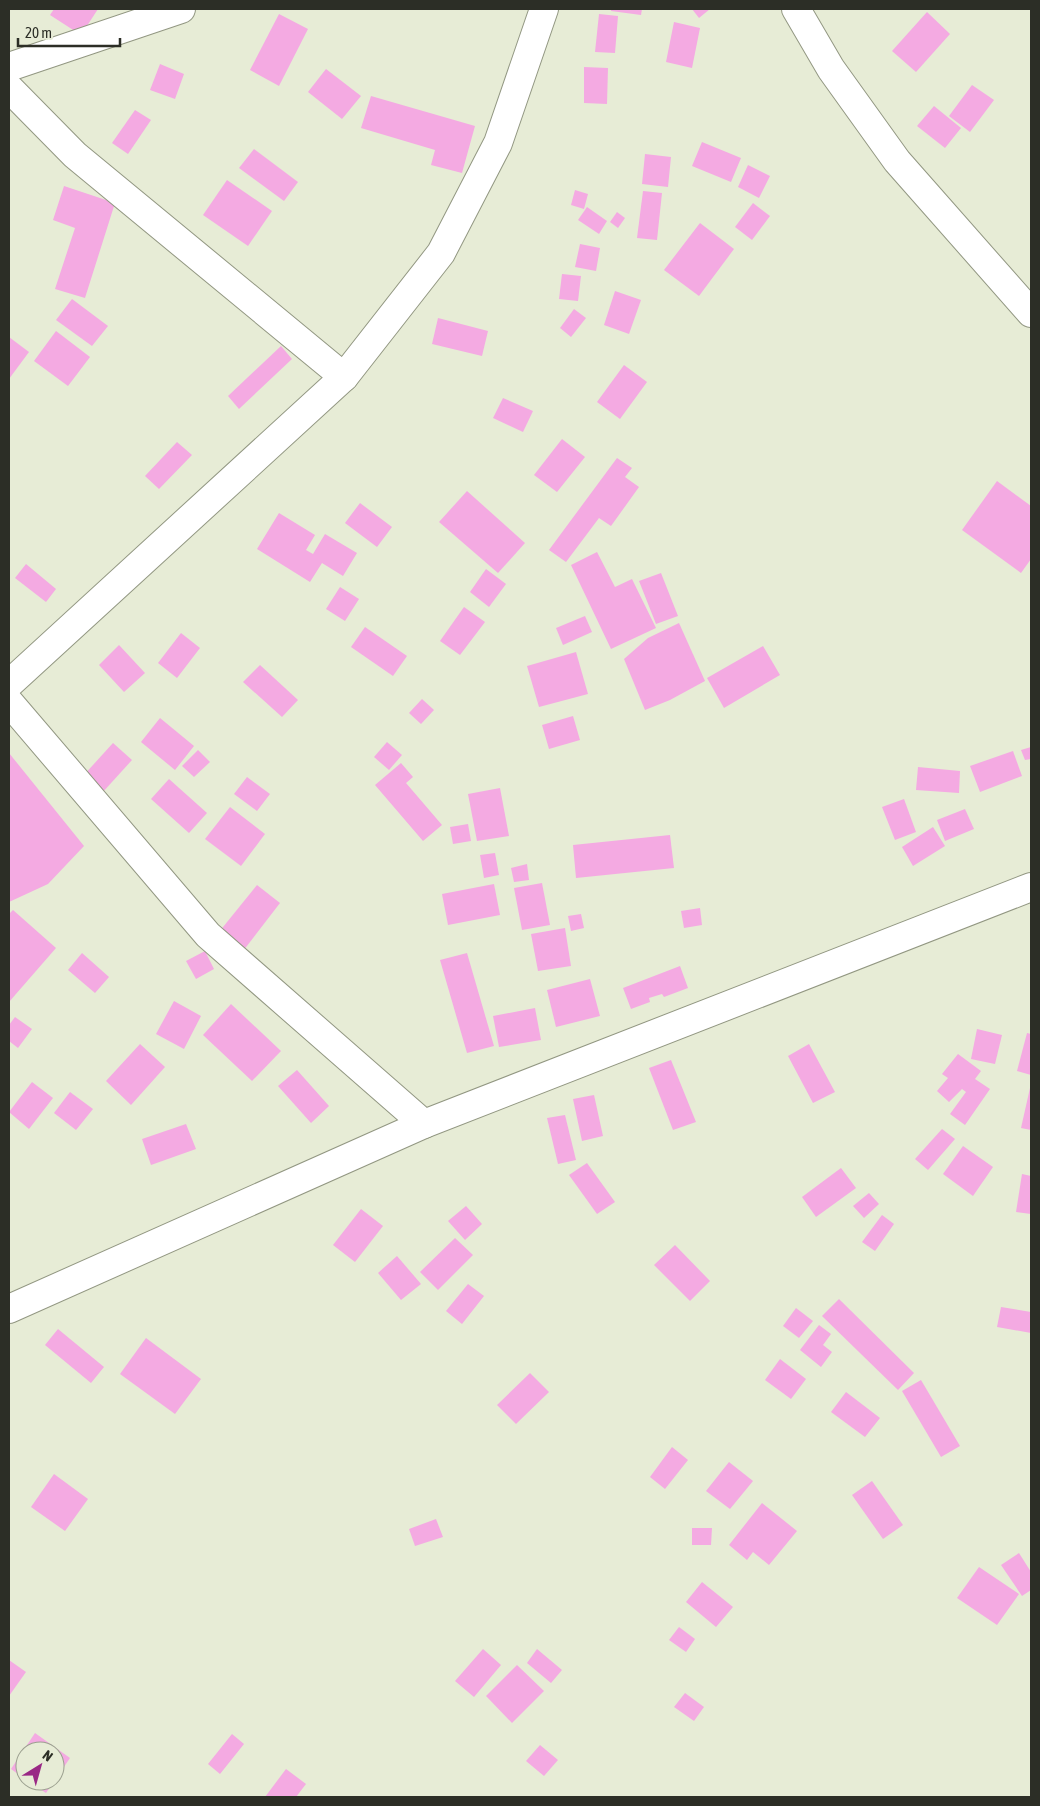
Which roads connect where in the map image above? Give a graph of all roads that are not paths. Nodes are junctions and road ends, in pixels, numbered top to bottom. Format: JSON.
{"nodes":[{"id":1,"x":181,"y":9,"type":"edge"},
{"id":2,"x":544,"y":9,"type":"edge"},
{"id":3,"x":796,"y":9,"type":"edge"},
{"id":4,"x":9,"y":67,"type":"edge"},
{"id":5,"x":9,"y":88,"type":"edge"},
{"id":6,"x":1031,"y":313,"type":"edge"},
{"id":7,"x":344,"y":377,"type":"junction"},
{"id":8,"x":9,"y":684,"type":"edge"},
{"id":9,"x":9,"y":702,"type":"edge"},
{"id":10,"x":1031,"y":887,"type":"edge"},
{"id":11,"x":424,"y":1124,"type":"junction"},
{"id":12,"x":9,"y":1309,"type":"edge"}],
"edges":[{"from":1,"to":4,"type":"street"},
{"from":2,"to":7,"type":"street"},
{"from":3,"to":6,"type":"street"},
{"from":5,"to":7,"type":"street"},
{"from":7,"to":8,"type":"street"},
{"from":9,"to":11,"type":"street"},
{"from":10,"to":11,"type":"street"},
{"from":11,"to":12,"type":"street"}]}
